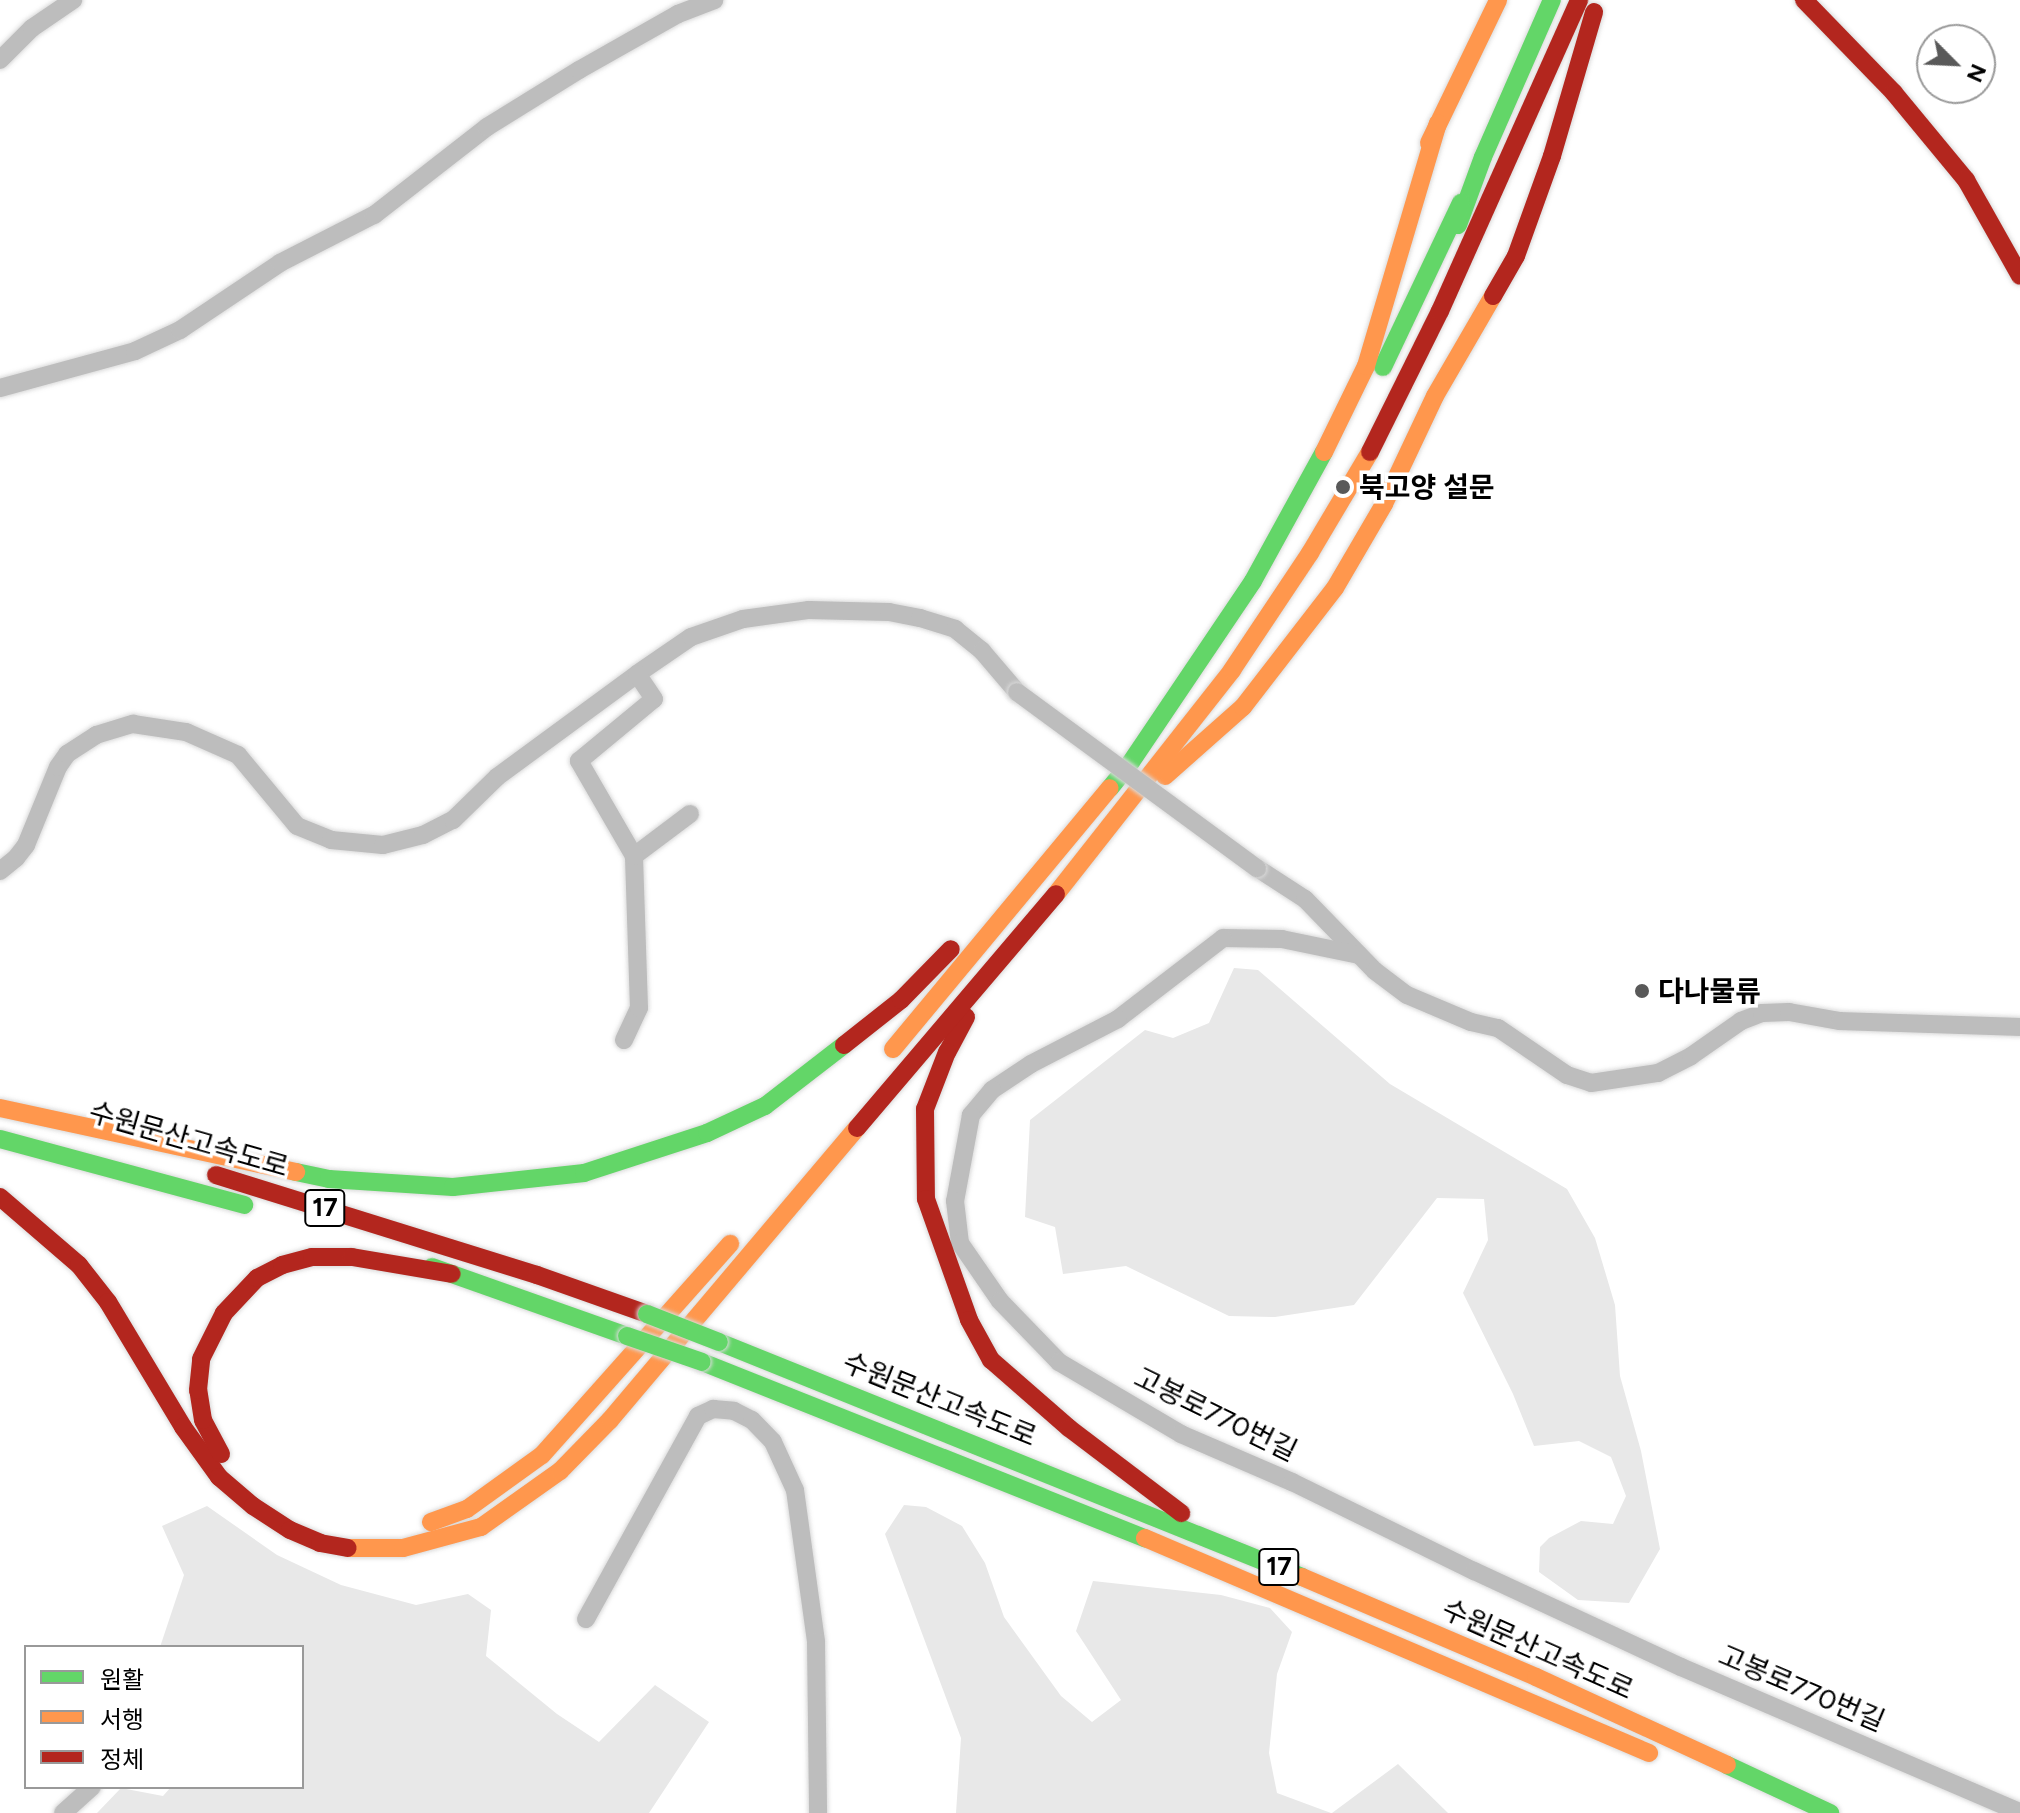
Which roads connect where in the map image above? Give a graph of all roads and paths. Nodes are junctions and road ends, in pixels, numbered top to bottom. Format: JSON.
{"nodes":[{"id":1,"x":73,"y":0,"type":"edge"},
{"id":2,"x":714,"y":0,"type":"edge"},
{"id":3,"x":1498,"y":0,"type":"edge"},
{"id":4,"x":1552,"y":0,"type":"edge"},
{"id":5,"x":1579,"y":0,"type":"edge"},
{"id":6,"x":1601,"y":0,"type":"edge"},
{"id":7,"x":1804,"y":0,"type":"edge"},
{"id":8,"x":0,"y":60,"type":"edge"},
{"id":9,"x":1438,"y":123,"type":"junction"},
{"id":10,"x":1483,"y":157,"type":"junction"},
{"id":11,"x":2020,"y":276,"type":"edge"},
{"id":12,"x":0,"y":388,"type":"edge"},
{"id":13,"x":1253,"y":542,"type":"dead end"},
{"id":14,"x":1230,"y":581,"type":"dead end"},
{"id":15,"x":1204,"y":659,"type":"junction"},
{"id":16,"x":637,"y":674,"type":"junction"},
{"id":17,"x":1163,"y":714,"type":"junction"},
{"id":18,"x":1106,"y":789,"type":"junction"},
{"id":19,"x":690,"y":814,"type":"dead end"},
{"id":20,"x":1113,"y":819,"type":"junction"},
{"id":21,"x":634,"y":856,"type":"junction"},
{"id":22,"x":0,"y":871,"type":"edge"},
{"id":23,"x":1057,"y":892,"type":"junction"},
{"id":24,"x":1359,"y":955,"type":"junction"},
{"id":25,"x":2020,"y":1027,"type":"edge"},
{"id":26,"x":624,"y":1040,"type":"dead end"},
{"id":27,"x":876,"y":1070,"type":"dead end"},
{"id":28,"x":0,"y":1110,"type":"edge"},
{"id":29,"x":0,"y":1139,"type":"edge"},
{"id":30,"x":0,"y":1197,"type":"edge"},
{"id":31,"x":270,"y":1212,"type":"dead end"},
{"id":32,"x":744,"y":1227,"type":"dead end"},
{"id":33,"x":351,"y":1240,"type":"dead end"},
{"id":34,"x":452,"y":1274,"type":"junction"},
{"id":35,"x":324,"y":1524,"type":"dead end"},
{"id":36,"x":415,"y":1525,"type":"dead end"},
{"id":37,"x":359,"y":1529,"type":"dead end"},
{"id":38,"x":391,"y":1530,"type":"dead end"},
{"id":39,"x":1216,"y":1540,"type":"junction"},
{"id":40,"x":586,"y":1619,"type":"dead end"},
{"id":41,"x":1670,"y":1762,"type":"dead end"},
{"id":42,"x":90,"y":1789,"type":"edge"},
{"id":43,"x":1738,"y":1791,"type":"dead end"},
{"id":44,"x":2020,"y":1812,"type":"edge"},
{"id":45,"x":63,"y":1813,"type":"edge"},
{"id":46,"x":818,"y":1813,"type":"edge"},
{"id":47,"x":1788,"y":1813,"type":"edge"},
{"id":48,"x":1830,"y":1813,"type":"edge"}],
"edges":[{"from":1,"to":8,"type":"street"},
{"from":2,"to":12,"type":"street"},
{"from":3,"to":9,"type":"main road"},
{"from":4,"to":10,"type":"main road"},
{"from":5,"to":20,"type":"main road"},
{"from":6,"to":20,"type":"main road"},
{"from":7,"to":11,"type":"main road"},
{"from":9,"to":13,"type":"main road"},
{"from":9,"to":15,"type":"main road"},
{"from":10,"to":15,"type":"main road"},
{"from":10,"to":17,"type":"main road"},
{"from":14,"to":17,"type":"main road"},
{"from":15,"to":17,"type":"main road"},
{"from":16,"to":21,"type":"street"},
{"from":16,"to":22,"type":"street"},
{"from":16,"to":24,"type":"street","bridge":true},
{"from":17,"to":18,"type":"main road"},
{"from":18,"to":27,"type":"main road"},
{"from":18,"to":28,"type":"main road"},
{"from":19,"to":21,"type":"street"},
{"from":20,"to":23,"type":"main road"},
{"from":21,"to":26,"type":"street"},
{"from":23,"to":30,"type":"main road"},
{"from":23,"to":39,"type":"main road"},
{"from":24,"to":25,"type":"street"},
{"from":24,"to":44,"type":"street","name":"고봉로770번길"},
{"from":28,"to":39,"type":"main road","name":"수원문산고속도로","number":"17","bridge":true},
{"from":29,"to":31,"type":"main road","name":"수원문산고속도로","number":"17"},
{"from":32,"to":36,"type":"main road"},
{"from":33,"to":34,"type":"main road","name":"수원문산고속도로","number":"17"},
{"from":34,"to":35,"type":"main road"},
{"from":34,"to":41,"type":"main road","name":"수원문산고속도로","number":"17","bridge":true},
{"from":37,"to":38,"type":"main road"},
{"from":39,"to":48,"type":"main road","name":"수원문산고속도로","number":"17"},
{"from":40,"to":46,"type":"street"},
{"from":42,"to":45,"type":"street"},
{"from":43,"to":47,"type":"main road"}]}
